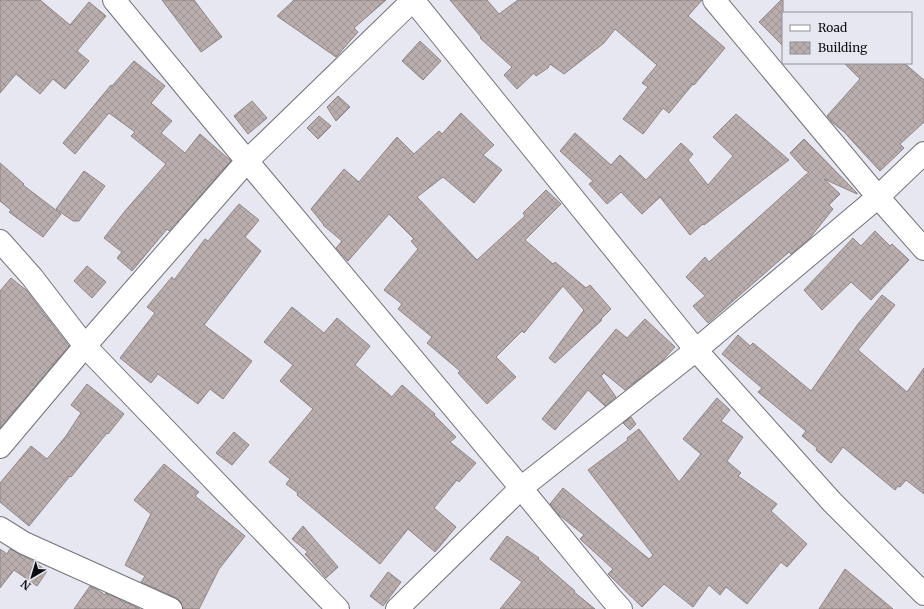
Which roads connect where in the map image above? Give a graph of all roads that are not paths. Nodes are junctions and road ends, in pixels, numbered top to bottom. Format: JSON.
{"nodes":[{"id":1,"x":114,"y":0,"type":"edge"},
{"id":2,"x":413,"y":0,"type":"edge"},
{"id":3,"x":714,"y":0,"type":"edge"},
{"id":4,"x":924,"y":153,"type":"edge"},
{"id":5,"x":247,"y":161,"type":"junction"},
{"id":6,"x":878,"y":197,"type":"junction"},
{"id":7,"x":0,"y":241,"type":"edge"},
{"id":8,"x":924,"y":249,"type":"edge"},
{"id":9,"x":85,"y":346,"type":"junction"},
{"id":10,"x":696,"y":350,"type":"junction"},
{"id":11,"x":0,"y":447,"type":"edge"},
{"id":12,"x":521,"y":488,"type":"junction"},
{"id":13,"x":0,"y":528,"type":"edge"},
{"id":14,"x":924,"y":594,"type":"edge"},
{"id":15,"x":171,"y":609,"type":"edge"},
{"id":16,"x":338,"y":609,"type":"edge"},
{"id":17,"x":397,"y":609,"type":"edge"},
{"id":18,"x":621,"y":609,"type":"edge"}],
"edges":[{"from":1,"to":5,"type":"street"},
{"from":2,"to":5,"type":"street"},
{"from":2,"to":10,"type":"street"},
{"from":3,"to":6,"type":"street"},
{"from":4,"to":6,"type":"street"},
{"from":5,"to":9,"type":"street"},
{"from":5,"to":12,"type":"street"},
{"from":6,"to":8,"type":"street"},
{"from":6,"to":10,"type":"street"},
{"from":7,"to":9,"type":"street"},
{"from":9,"to":11,"type":"street"},
{"from":9,"to":16,"type":"street"},
{"from":10,"to":12,"type":"street"},
{"from":10,"to":14,"type":"street"},
{"from":12,"to":17,"type":"street"},
{"from":12,"to":18,"type":"street"},
{"from":13,"to":15,"type":"street"}]}
